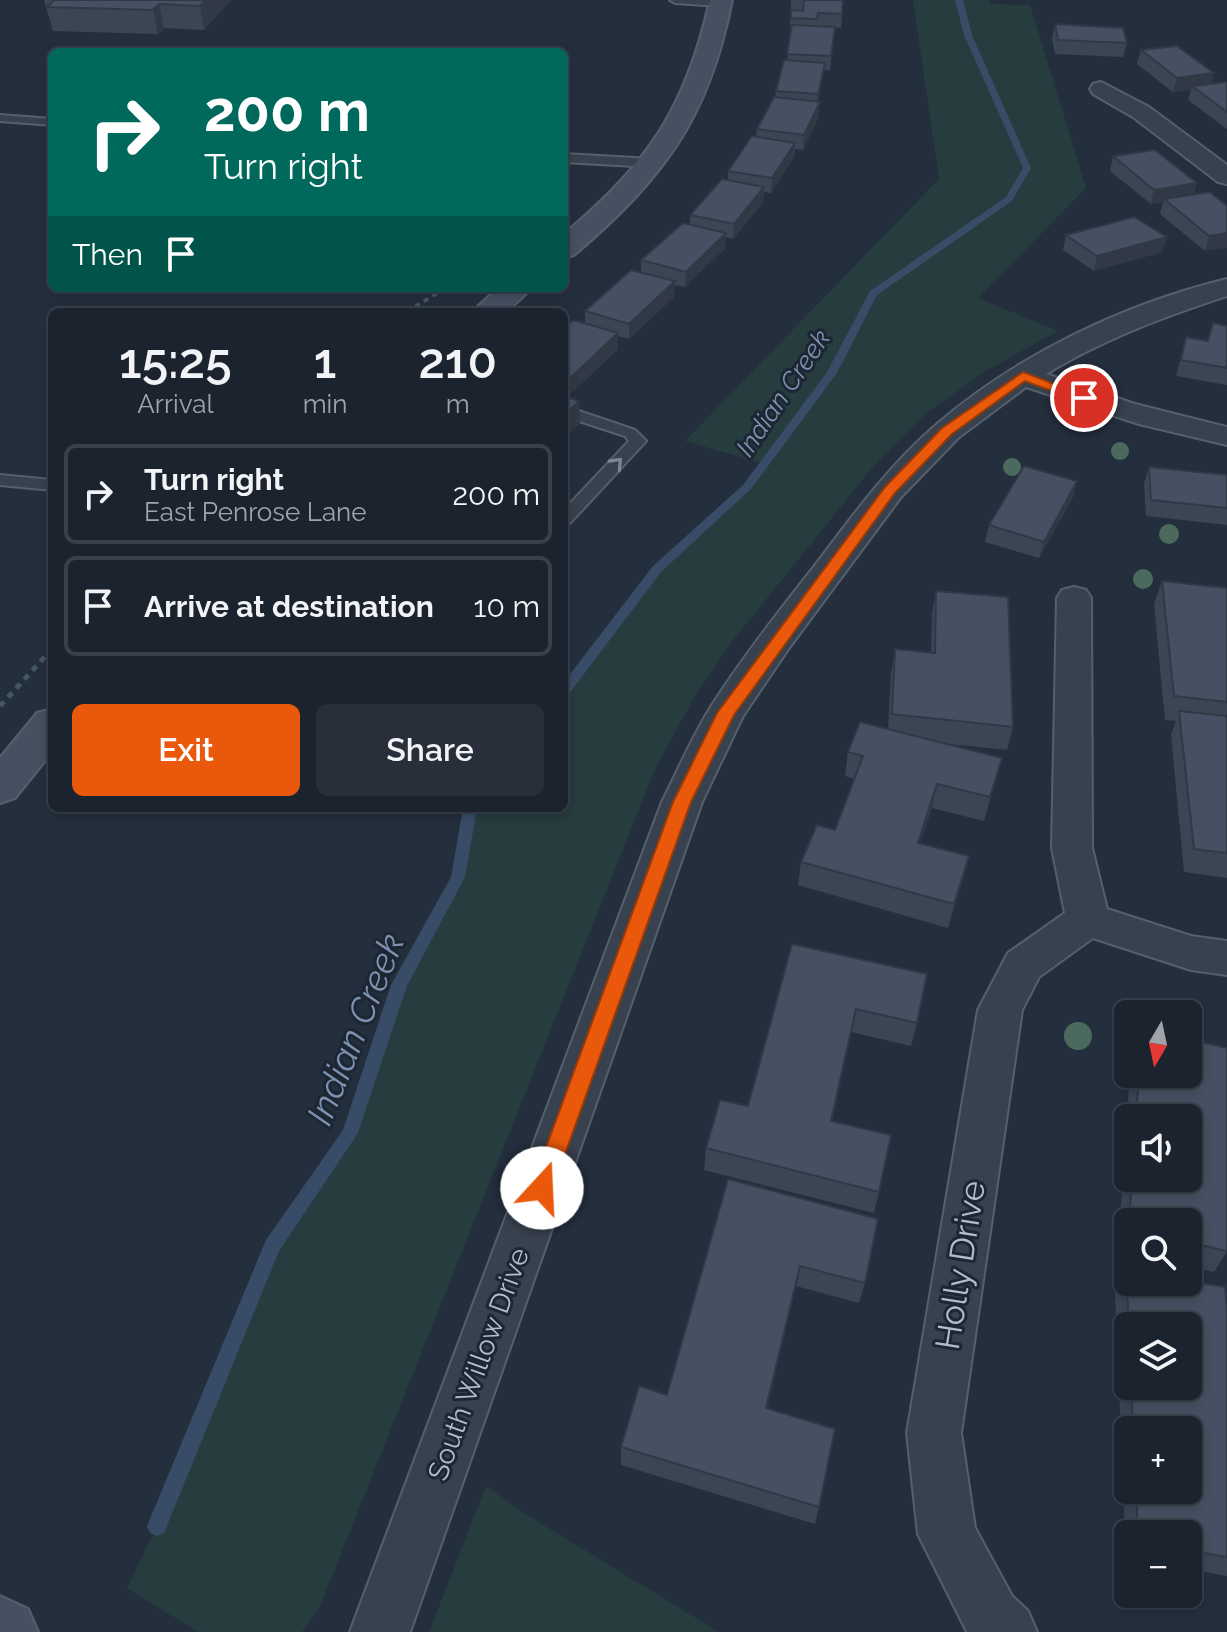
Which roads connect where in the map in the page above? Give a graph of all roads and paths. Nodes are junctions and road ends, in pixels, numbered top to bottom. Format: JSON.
{"nodes":[{"id":1,"x":675,"y":0,"type":"edge"},
{"id":2,"x":721,"y":1,"type":"edge"},
{"id":3,"x":1101,"y":89,"type":"dead end"},
{"id":4,"x":0,"y":118,"type":"edge"},
{"id":5,"x":48,"y":122,"type":"edge"},
{"id":6,"x":568,"y":158,"type":"edge"},
{"id":7,"x":652,"y":163,"type":"junction"},
{"id":8,"x":1227,"y":177,"type":"edge"},
{"id":9,"x":568,"y":246,"type":"edge"},
{"id":10,"x":1227,"y":287,"type":"edge"},
{"id":11,"x":439,"y":292,"type":"edge"},
{"id":12,"x":512,"y":292,"type":"edge"},
{"id":13,"x":413,"y":308,"type":"edge"},
{"id":14,"x":492,"y":308,"type":"edge"},
{"id":15,"x":1023,"y":376,"type":"junction"},
{"id":16,"x":568,"y":412,"type":"edge"},
{"id":17,"x":1227,"y":436,"type":"edge"},
{"id":18,"x":0,"y":480,"type":"edge"},
{"id":19,"x":48,"y":485,"type":"edge"},
{"id":20,"x":568,"y":516,"type":"edge"},
{"id":21,"x":1074,"y":598,"type":"dead end"},
{"id":22,"x":48,"y":653,"type":"edge"},
{"id":23,"x":0,"y":706,"type":"edge"},
{"id":24,"x":48,"y":728,"type":"edge"},
{"id":25,"x":0,"y":787,"type":"edge"},
{"id":26,"x":1088,"y":919,"type":"junction"},
{"id":27,"x":1227,"y":958,"type":"edge"},
{"id":28,"x":0,"y":1629,"type":"edge"},
{"id":29,"x":5,"y":1632,"type":"edge"},
{"id":30,"x":380,"y":1632,"type":"edge"},
{"id":31,"x":1007,"y":1632,"type":"edge"}],
"edges":[{"from":1,"to":2,"type":"lane"},
{"from":2,"to":7,"type":"street"},
{"from":3,"to":8,"type":"street"},
{"from":4,"to":5,"type":"lane"},
{"from":6,"to":7,"type":"lane"},
{"from":7,"to":9,"type":"street"},
{"from":10,"to":15,"type":"street","name":"South Willow Drive"},
{"from":11,"to":13,"type":"path"},
{"from":12,"to":14,"type":"street"},
{"from":15,"to":17,"type":"street"},
{"from":15,"to":30,"type":"street","name":"South Willow Drive"},
{"from":20,"to":16,"type":"lane","one_way":true},
{"from":18,"to":19,"type":"lane"},
{"from":21,"to":26,"type":"street"},
{"from":22,"to":23,"type":"path"},
{"from":24,"to":25,"type":"street"},
{"from":26,"to":27,"type":"street"},
{"from":26,"to":31,"type":"street","name":"Holly Drive"},
{"from":28,"to":29,"type":"street"}]}
